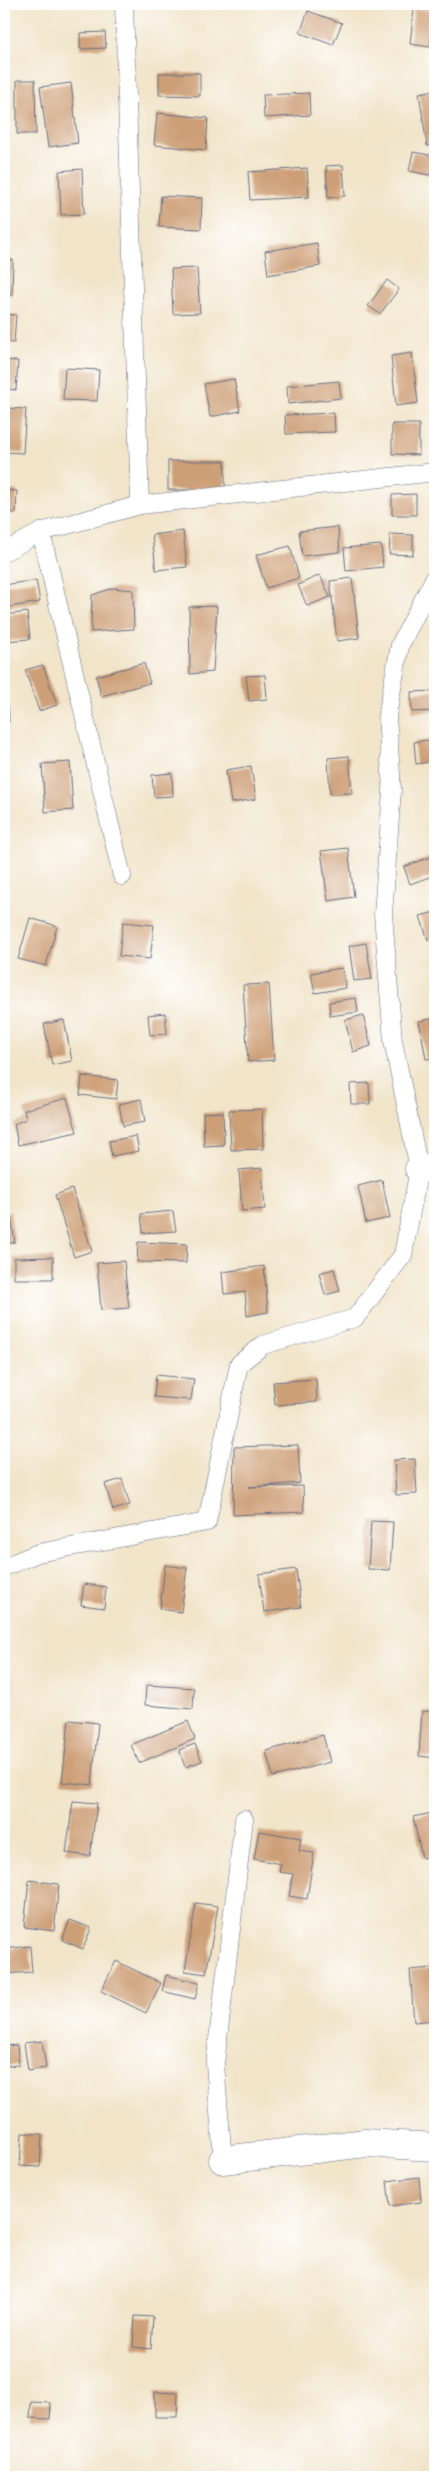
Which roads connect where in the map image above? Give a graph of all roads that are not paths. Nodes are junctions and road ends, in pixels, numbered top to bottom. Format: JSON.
{"nodes":[{"id":1,"x":124,"y":4,"type":"edge"},
{"id":2,"x":435,"y":472,"type":"edge"},
{"id":3,"x":140,"y":505,"type":"junction"},
{"id":4,"x":41,"y":532,"type":"junction"},
{"id":5,"x":4,"y":552,"type":"edge"},
{"id":6,"x":435,"y":577,"type":"edge"},
{"id":7,"x":122,"y":876,"type":"dead end"},
{"id":8,"x":427,"y":1169,"type":"edge"},
{"id":9,"x":4,"y":1567,"type":"edge"},
{"id":10,"x":244,"y":1819,"type":"dead end"},
{"id":11,"x":435,"y":2147,"type":"edge"},
{"id":12,"x":223,"y":2160,"type":"joint"}],
"edges":[{"from":1,"to":3,"type":"lane"},
{"from":2,"to":3,"type":"lane"},
{"from":3,"to":4,"type":"lane"},
{"from":4,"to":5,"type":"lane"},
{"from":4,"to":7,"type":"lane"},
{"from":6,"to":8,"type":"lane"},
{"from":8,"to":9,"type":"lane"},
{"from":10,"to":12,"type":"lane"},
{"from":11,"to":12,"type":"street"}]}
